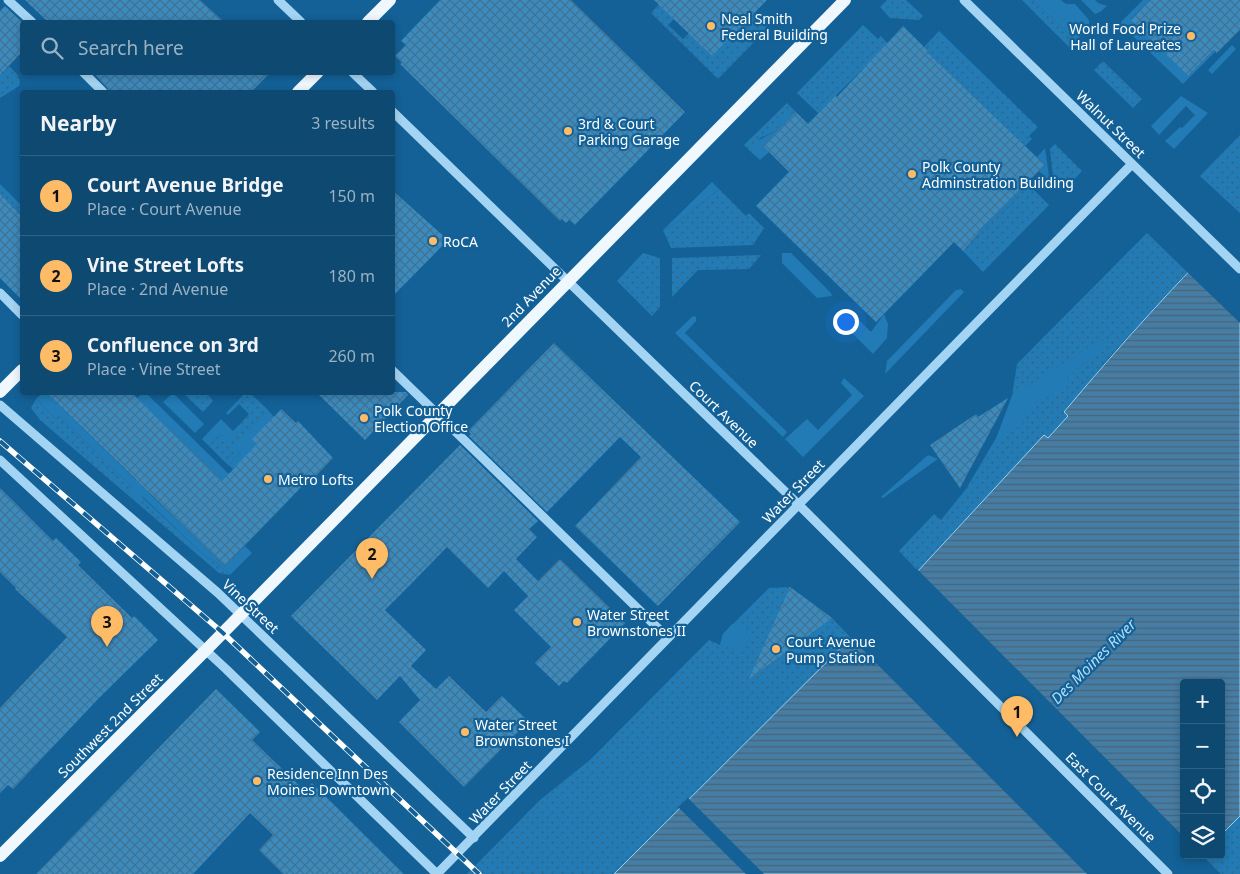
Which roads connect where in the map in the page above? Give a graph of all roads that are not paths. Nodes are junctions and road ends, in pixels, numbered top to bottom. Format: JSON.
{"nodes":[{"id":1,"x":8,"y":0,"type":"edge"},
{"id":2,"x":278,"y":0,"type":"edge"},
{"id":3,"x":390,"y":0,"type":"edge"},
{"id":4,"x":845,"y":0,"type":"edge"},
{"id":5,"x":964,"y":0,"type":"edge"},
{"id":6,"x":30,"y":20,"type":"edge"},
{"id":7,"x":299,"y":20,"type":"edge"},
{"id":8,"x":370,"y":20,"type":"edge"},
{"id":9,"x":86,"y":75,"type":"edge"},
{"id":10,"x":315,"y":75,"type":"edge"},
{"id":11,"x":355,"y":75,"type":"edge"},
{"id":12,"x":101,"y":90,"type":"edge"},
{"id":13,"x":300,"y":90,"type":"edge"},
{"id":14,"x":371,"y":90,"type":"edge"},
{"id":15,"x":395,"y":114,"type":"edge"},
{"id":16,"x":1132,"y":164,"type":"junction"},
{"id":17,"x":1240,"y":269,"type":"edge"},
{"id":18,"x":567,"y":281,"type":"junction"},
{"id":19,"x":0,"y":293,"type":"edge"},
{"id":20,"x":20,"y":313,"type":"edge"},
{"id":21,"x":20,"y":372,"type":"edge"},
{"id":22,"x":395,"y":373,"type":"edge"},
{"id":23,"x":0,"y":392,"type":"edge"},
{"id":24,"x":0,"y":405,"type":"edge"},
{"id":25,"x":439,"y":414,"type":"junction"},
{"id":26,"x":0,"y":460,"type":"edge"},
{"id":27,"x":799,"y":505,"type":"junction"},
{"id":28,"x":240,"y":614,"type":"junction"},
{"id":29,"x":668,"y":638,"type":"junction"},
{"id":30,"x":206,"y":650,"type":"junction"},
{"id":31,"x":1034,"y":740,"type":"joint"},
{"id":32,"x":474,"y":838,"type":"junction"},
{"id":33,"x":0,"y":856,"type":"edge"},
{"id":34,"x":437,"y":874,"type":"edge"},
{"id":35,"x":1168,"y":874,"type":"edge"}],
"edges":[{"from":1,"to":6,"type":"street"},
{"from":2,"to":7,"type":"street"},
{"from":3,"to":8,"type":"main road"},
{"from":4,"to":18,"type":"main road","name":"2nd Avenue"},
{"from":5,"to":16,"type":"street","name":"Walnut Street"},
{"from":9,"to":12,"type":"street"},
{"from":10,"to":13,"type":"main road"},
{"from":11,"to":14,"type":"street"},
{"from":15,"to":18,"type":"street","name":"Court Avenue"},
{"from":16,"to":17,"type":"street","name":"Walnut Street"},
{"from":16,"to":27,"type":"street","name":"Water Street"},
{"from":18,"to":25,"type":"main road","name":"2nd Avenue"},
{"from":18,"to":27,"type":"street","name":"Court Avenue"},
{"from":19,"to":20,"type":"street"},
{"from":21,"to":23,"type":"main road"},
{"from":22,"to":25,"type":"street"},
{"from":24,"to":28,"type":"street","name":"Vine Street"},
{"from":25,"to":28,"type":"main road","name":"2nd Avenue"},
{"from":25,"to":29,"type":"street"},
{"from":26,"to":30,"type":"street"},
{"from":27,"to":29,"type":"street","name":"Water Street"},
{"from":27,"to":31,"type":"street","name":"Court Avenue"},
{"from":28,"to":30,"type":"main road","name":"Southwest 2nd Street"},
{"from":28,"to":32,"type":"street","name":"Vine Street"},
{"from":29,"to":32,"type":"street","name":"Water Street"},
{"from":30,"to":33,"type":"main road","name":"Southwest 2nd Street"},
{"from":30,"to":34,"type":"street"},
{"from":31,"to":35,"type":"street","name":"East Court Avenue"},
{"from":32,"to":34,"type":"street","name":"Water Street"}]}
